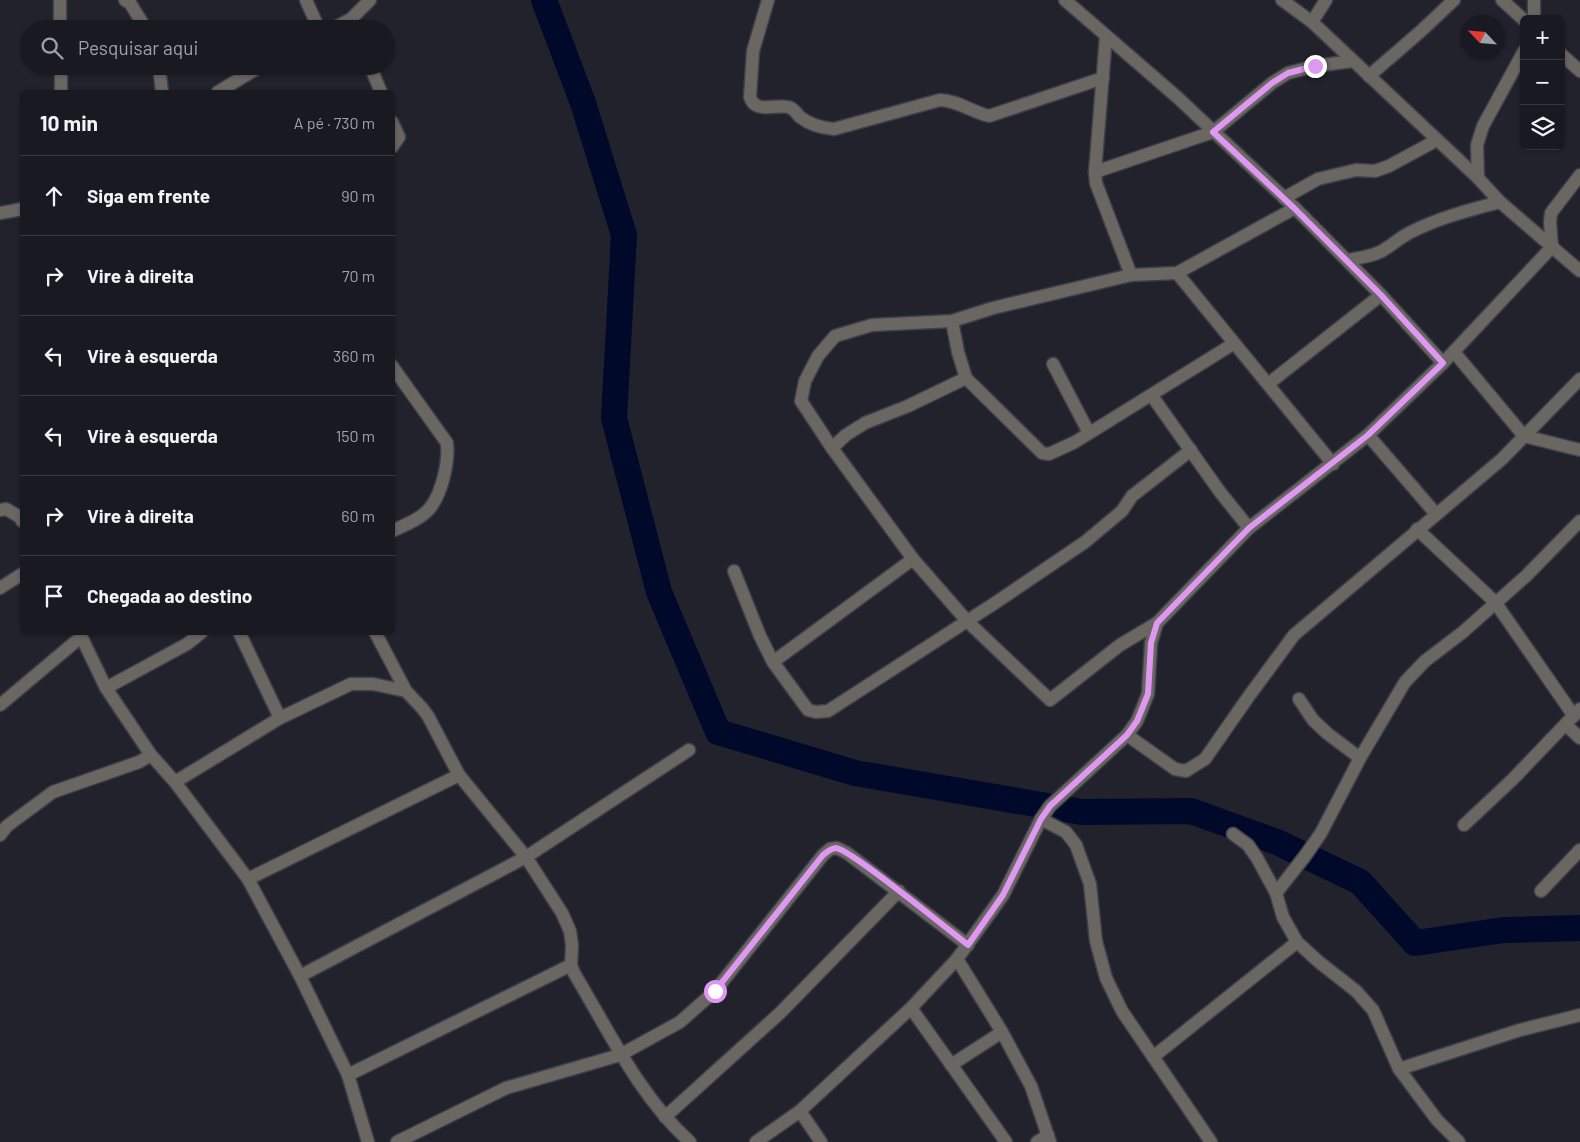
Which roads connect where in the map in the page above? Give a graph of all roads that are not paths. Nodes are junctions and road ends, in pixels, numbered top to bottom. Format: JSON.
{"nodes":[{"id":1,"x":60,"y":0,"type":"edge"},
{"id":2,"x":306,"y":0,"type":"edge"},
{"id":3,"x":370,"y":0,"type":"edge"},
{"id":4,"x":768,"y":0,"type":"edge"},
{"id":5,"x":1065,"y":0,"type":"edge"},
{"id":6,"x":1282,"y":0,"type":"edge"},
{"id":7,"x":1326,"y":0,"type":"edge"},
{"id":8,"x":1454,"y":0,"type":"edge"},
{"id":9,"x":1502,"y":0,"type":"edge"},
{"id":10,"x":1534,"y":0,"type":"edge"},
{"id":11,"x":129,"y":1,"type":"edge"},
{"id":12,"x":1534,"y":15,"type":"edge"},
{"id":13,"x":1520,"y":16,"type":"edge"},
{"id":14,"x":60,"y":20,"type":"edge"},
{"id":15,"x":141,"y":20,"type":"edge"},
{"id":16,"x":315,"y":20,"type":"edge"},
{"id":17,"x":356,"y":20,"type":"edge"},
{"id":18,"x":1312,"y":22,"type":"junction"},
{"id":19,"x":1106,"y":36,"type":"junction"},
{"id":20,"x":1520,"y":58,"type":"edge"},
{"id":21,"x":1565,"y":58,"type":"edge"},
{"id":22,"x":1353,"y":61,"type":"junction"},
{"id":23,"x":1580,"y":71,"type":"edge"},
{"id":24,"x":61,"y":75,"type":"edge"},
{"id":25,"x":160,"y":75,"type":"edge"},
{"id":26,"x":246,"y":75,"type":"edge"},
{"id":27,"x":374,"y":75,"type":"edge"},
{"id":28,"x":1369,"y":76,"type":"junction"},
{"id":29,"x":1103,"y":78,"type":"junction"},
{"id":30,"x":61,"y":90,"type":"edge"},
{"id":31,"x":162,"y":90,"type":"edge"},
{"id":32,"x":221,"y":90,"type":"edge"},
{"id":33,"x":380,"y":90,"type":"edge"},
{"id":34,"x":395,"y":128,"type":"edge"},
{"id":35,"x":1213,"y":132,"type":"junction"},
{"id":36,"x":1437,"y":140,"type":"junction"},
{"id":37,"x":395,"y":143,"type":"edge"},
{"id":38,"x":1095,"y":172,"type":"junction"},
{"id":39,"x":1580,"y":175,"type":"edge"},
{"id":40,"x":1478,"y":178,"type":"junction"},
{"id":41,"x":1284,"y":198,"type":"junction"},
{"id":42,"x":1500,"y":202,"type":"junction"},
{"id":43,"x":1294,"y":208,"type":"junction"},
{"id":44,"x":20,"y":209,"type":"edge"},
{"id":45,"x":0,"y":213,"type":"edge"},
{"id":46,"x":1552,"y":247,"type":"junction"},
{"id":47,"x":1346,"y":260,"type":"junction"},
{"id":48,"x":1580,"y":271,"type":"edge"},
{"id":49,"x":1177,"y":273,"type":"junction"},
{"id":50,"x":1132,"y":275,"type":"junction"},
{"id":51,"x":1381,"y":295,"type":"junction"},
{"id":52,"x":952,"y":321,"type":"junction"},
{"id":53,"x":1233,"y":344,"type":"junction"},
{"id":54,"x":1454,"y":352,"type":"junction"},
{"id":55,"x":1443,"y":363,"type":"junction"},
{"id":56,"x":1052,"y":364,"type":"dead end"},
{"id":57,"x":395,"y":370,"type":"edge"},
{"id":58,"x":966,"y":378,"type":"junction"},
{"id":59,"x":1580,"y":379,"type":"edge"},
{"id":60,"x":1268,"y":384,"type":"junction"},
{"id":61,"x":1152,"y":396,"type":"junction"},
{"id":62,"x":1089,"y":433,"type":"junction"},
{"id":63,"x":1368,"y":435,"type":"junction"},
{"id":64,"x":1524,"y":436,"type":"junction"},
{"id":65,"x":832,"y":448,"type":"junction"},
{"id":66,"x":1191,"y":450,"type":"junction"},
{"id":67,"x":1580,"y":450,"type":"edge"},
{"id":68,"x":1333,"y":464,"type":"junction"},
{"id":69,"x":0,"y":510,"type":"edge"},
{"id":70,"x":1436,"y":514,"type":"junction"},
{"id":71,"x":20,"y":517,"type":"edge"},
{"id":72,"x":1580,"y":521,"type":"edge"},
{"id":73,"x":1249,"y":528,"type":"junction"},
{"id":74,"x":395,"y":529,"type":"edge"},
{"id":75,"x":1417,"y":529,"type":"junction"},
{"id":76,"x":913,"y":559,"type":"junction"},
{"id":77,"x":734,"y":571,"type":"dead end"},
{"id":78,"x":20,"y":575,"type":"edge"},
{"id":79,"x":0,"y":588,"type":"edge"},
{"id":80,"x":1495,"y":602,"type":"junction"},
{"id":81,"x":967,"y":621,"type":"junction"},
{"id":82,"x":1157,"y":623,"type":"junction"},
{"id":83,"x":80,"y":635,"type":"edge"},
{"id":84,"x":198,"y":635,"type":"edge"},
{"id":85,"x":240,"y":635,"type":"edge"},
{"id":86,"x":377,"y":635,"type":"edge"},
{"id":87,"x":773,"y":662,"type":"junction"},
{"id":88,"x":106,"y":688,"type":"junction"},
{"id":89,"x":406,"y":691,"type":"junction"},
{"id":90,"x":1299,"y":699,"type":"dead end"},
{"id":91,"x":0,"y":705,"type":"edge"},
{"id":92,"x":1573,"y":717,"type":"edge"},
{"id":93,"x":280,"y":718,"type":"junction"},
{"id":94,"x":1127,"y":735,"type":"junction"},
{"id":95,"x":1580,"y":738,"type":"edge"},
{"id":96,"x":689,"y":750,"type":"dead end"},
{"id":97,"x":152,"y":755,"type":"junction"},
{"id":98,"x":1360,"y":758,"type":"junction"},
{"id":99,"x":459,"y":775,"type":"junction"},
{"id":100,"x":175,"y":782,"type":"junction"},
{"id":101,"x":1041,"y":819,"type":"junction"},
{"id":102,"x":1464,"y":825,"type":"dead end"},
{"id":103,"x":1232,"y":834,"type":"dead end"},
{"id":104,"x":0,"y":835,"type":"edge"},
{"id":105,"x":1580,"y":850,"type":"edge"},
{"id":106,"x":526,"y":857,"type":"junction"},
{"id":107,"x":248,"y":879,"type":"junction"},
{"id":108,"x":899,"y":891,"type":"junction"},
{"id":109,"x":1541,"y":891,"type":"dead end"},
{"id":110,"x":1276,"y":893,"type":"junction"},
{"id":111,"x":1297,"y":942,"type":"junction"},
{"id":112,"x":968,"y":945,"type":"junction"},
{"id":113,"x":957,"y":959,"type":"junction"},
{"id":114,"x":572,"y":965,"type":"junction"},
{"id":115,"x":300,"y":976,"type":"junction"},
{"id":116,"x":910,"y":1008,"type":"junction"},
{"id":117,"x":1580,"y":1015,"type":"edge"},
{"id":118,"x":1002,"y":1032,"type":"junction"},
{"id":119,"x":620,"y":1055,"type":"junction"},
{"id":120,"x":1153,"y":1057,"type":"junction"},
{"id":121,"x":951,"y":1065,"type":"junction"},
{"id":122,"x":1399,"y":1069,"type":"junction"},
{"id":123,"x":348,"y":1075,"type":"junction"},
{"id":124,"x":800,"y":1111,"type":"junction"},
{"id":125,"x":665,"y":1117,"type":"junction"},
{"id":126,"x":1045,"y":1140,"type":"edge"},
{"id":127,"x":368,"y":1142,"type":"edge"},
{"id":128,"x":397,"y":1142,"type":"edge"},
{"id":129,"x":690,"y":1142,"type":"edge"},
{"id":130,"x":756,"y":1142,"type":"edge"},
{"id":131,"x":822,"y":1142,"type":"edge"},
{"id":132,"x":1006,"y":1142,"type":"edge"},
{"id":133,"x":1211,"y":1142,"type":"edge"},
{"id":134,"x":1459,"y":1142,"type":"edge"}],
"edges":[{"from":1,"to":14,"type":"street"},
{"from":2,"to":16,"type":"street"},
{"from":3,"to":17,"type":"street"},
{"from":4,"to":29,"type":"street"},
{"from":5,"to":19,"type":"street"},
{"from":6,"to":18,"type":"street"},
{"from":7,"to":18,"type":"street"},
{"from":8,"to":28,"type":"street"},
{"from":9,"to":13,"type":"street"},
{"from":10,"to":12,"type":"street"},
{"from":11,"to":15,"type":"street"},
{"from":18,"to":22,"type":"street"},
{"from":19,"to":29,"type":"street"},
{"from":19,"to":35,"type":"street"},
{"from":20,"to":40,"type":"street"},
{"from":21,"to":23,"type":"street"},
{"from":22,"to":28,"type":"street"},
{"from":22,"to":35,"type":"street"},
{"from":24,"to":30,"type":"street"},
{"from":25,"to":31,"type":"street"},
{"from":26,"to":32,"type":"street"},
{"from":27,"to":33,"type":"street"},
{"from":28,"to":36,"type":"street"},
{"from":29,"to":38,"type":"street"},
{"from":34,"to":37,"type":"street"},
{"from":35,"to":38,"type":"street"},
{"from":35,"to":41,"type":"street"},
{"from":36,"to":40,"type":"street"},
{"from":36,"to":41,"type":"street"},
{"from":38,"to":50,"type":"street"},
{"from":39,"to":46,"type":"street"},
{"from":40,"to":42,"type":"street"},
{"from":41,"to":43,"type":"street"},
{"from":42,"to":46,"type":"street"},
{"from":42,"to":47,"type":"street"},
{"from":43,"to":47,"type":"street"},
{"from":43,"to":49,"type":"street"},
{"from":44,"to":45,"type":"street"},
{"from":46,"to":48,"type":"street"},
{"from":46,"to":54,"type":"street"},
{"from":47,"to":51,"type":"street"},
{"from":49,"to":50,"type":"street"},
{"from":49,"to":53,"type":"street"},
{"from":50,"to":52,"type":"street"},
{"from":51,"to":55,"type":"street"},
{"from":51,"to":60,"type":"street"},
{"from":52,"to":58,"type":"street"},
{"from":52,"to":65,"type":"street"},
{"from":53,"to":60,"type":"street"},
{"from":53,"to":61,"type":"street"},
{"from":54,"to":55,"type":"street"},
{"from":54,"to":64,"type":"street"},
{"from":55,"to":63,"type":"street"},
{"from":56,"to":62,"type":"street"},
{"from":57,"to":74,"type":"street"},
{"from":58,"to":62,"type":"street"},
{"from":58,"to":65,"type":"street"},
{"from":59,"to":64,"type":"street"},
{"from":60,"to":68,"type":"street"},
{"from":61,"to":62,"type":"street"},
{"from":61,"to":66,"type":"street"},
{"from":63,"to":68,"type":"street"},
{"from":63,"to":70,"type":"street"},
{"from":64,"to":67,"type":"street"},
{"from":64,"to":70,"type":"street"},
{"from":65,"to":76,"type":"street"},
{"from":66,"to":73,"type":"street"},
{"from":66,"to":81,"type":"street"},
{"from":68,"to":73,"type":"street"},
{"from":69,"to":71,"type":"street"},
{"from":70,"to":75,"type":"street"},
{"from":72,"to":80,"type":"street"},
{"from":73,"to":82,"type":"street"},
{"from":75,"to":80,"type":"street"},
{"from":75,"to":94,"type":"street"},
{"from":76,"to":81,"type":"street"},
{"from":76,"to":87,"type":"street"},
{"from":77,"to":87,"type":"street"},
{"from":78,"to":79,"type":"street"},
{"from":80,"to":92,"type":"street"},
{"from":80,"to":98,"type":"street"},
{"from":81,"to":82,"type":"street"},
{"from":81,"to":87,"type":"street"},
{"from":82,"to":94,"type":"street"},
{"from":83,"to":88,"type":"street"},
{"from":83,"to":91,"type":"street"},
{"from":84,"to":88,"type":"street"},
{"from":85,"to":93,"type":"street"},
{"from":86,"to":89,"type":"street"},
{"from":88,"to":97,"type":"street"},
{"from":89,"to":93,"type":"street"},
{"from":89,"to":99,"type":"street"},
{"from":90,"to":98,"type":"street"},
{"from":92,"to":95,"type":"street"},
{"from":92,"to":102,"type":"street"},
{"from":93,"to":100,"type":"street"},
{"from":94,"to":101,"type":"street"},
{"from":96,"to":106,"type":"street"},
{"from":97,"to":100,"type":"street"},
{"from":97,"to":104,"type":"street"},
{"from":98,"to":110,"type":"street"},
{"from":99,"to":106,"type":"street"},
{"from":99,"to":107,"type":"street"},
{"from":100,"to":107,"type":"street"},
{"from":101,"to":112,"type":"street"},
{"from":101,"to":120,"type":"street"},
{"from":103,"to":110,"type":"street"},
{"from":105,"to":109,"type":"street"},
{"from":106,"to":114,"type":"street"},
{"from":106,"to":115,"type":"street"},
{"from":107,"to":115,"type":"street"},
{"from":108,"to":112,"type":"street"},
{"from":108,"to":119,"type":"street"},
{"from":108,"to":125,"type":"street"},
{"from":110,"to":111,"type":"street"},
{"from":111,"to":120,"type":"street"},
{"from":111,"to":122,"type":"street"},
{"from":112,"to":113,"type":"street"},
{"from":113,"to":116,"type":"street"},
{"from":113,"to":118,"type":"street"},
{"from":114,"to":119,"type":"street"},
{"from":114,"to":123,"type":"street"},
{"from":115,"to":123,"type":"street"},
{"from":116,"to":121,"type":"street"},
{"from":116,"to":124,"type":"street"},
{"from":117,"to":122,"type":"street"},
{"from":118,"to":121,"type":"street"},
{"from":118,"to":126,"type":"street"},
{"from":119,"to":125,"type":"street"},
{"from":119,"to":128,"type":"street"},
{"from":120,"to":133,"type":"street"},
{"from":121,"to":132,"type":"street"},
{"from":122,"to":134,"type":"street"},
{"from":123,"to":127,"type":"street"},
{"from":124,"to":130,"type":"street"},
{"from":124,"to":131,"type":"street"},
{"from":125,"to":129,"type":"street"}]}
